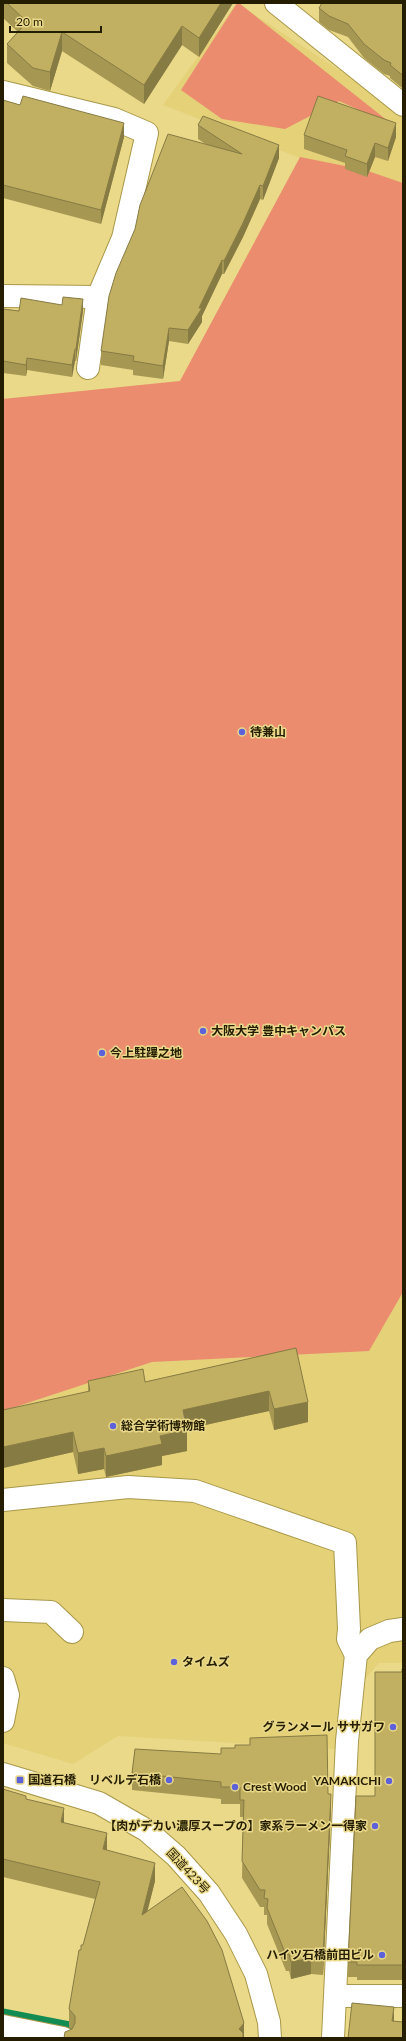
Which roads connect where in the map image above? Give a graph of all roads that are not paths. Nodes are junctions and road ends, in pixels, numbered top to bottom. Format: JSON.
{"nodes":[{"id":1,"x":277,"y":3,"type":"edge"},
{"id":2,"x":3,"y":92,"type":"edge"},
{"id":3,"x":403,"y":105,"type":"edge"},
{"id":4,"x":3,"y":296,"type":"edge"},
{"id":5,"x":98,"y":297,"type":"junction"},
{"id":6,"x":88,"y":368,"type":"dead end"},
{"id":7,"x":3,"y":1500,"type":"edge"},
{"id":8,"x":3,"y":1610,"type":"edge"},
{"id":9,"x":403,"y":1629,"type":"edge"},
{"id":10,"x":72,"y":1632,"type":"dead end"},
{"id":11,"x":356,"y":1655,"type":"junction"},
{"id":12,"x":3,"y":1678,"type":"edge"},
{"id":13,"x":3,"y":1721,"type":"edge"},
{"id":14,"x":3,"y":1774,"type":"edge"},
{"id":15,"x":336,"y":1996,"type":"junction"},
{"id":16,"x":403,"y":1996,"type":"edge"},
{"id":17,"x":3,"y":2026,"type":"edge"},
{"id":18,"x":42,"y":2036,"type":"edge"},
{"id":19,"x":63,"y":2038,"type":"edge"},
{"id":20,"x":270,"y":2038,"type":"edge"},
{"id":21,"x":333,"y":2038,"type":"edge"}],
"edges":[{"from":1,"to":3,"type":"main road"},
{"from":2,"to":5,"type":"main road"},
{"from":4,"to":5,"type":"main road"},
{"from":5,"to":6,"type":"main road"},
{"from":7,"to":11,"type":"main road"},
{"from":8,"to":10,"type":"main road"},
{"from":9,"to":11,"type":"main road"},
{"from":11,"to":15,"type":"main road"},
{"from":12,"to":13,"type":"main road"},
{"from":14,"to":20,"type":"main road","name":"国道423号"},
{"from":15,"to":16,"type":"main road"},
{"from":15,"to":21,"type":"main road"},
{"from":17,"to":18,"type":"main road"},
{"from":18,"to":19,"type":"main road"}]}
